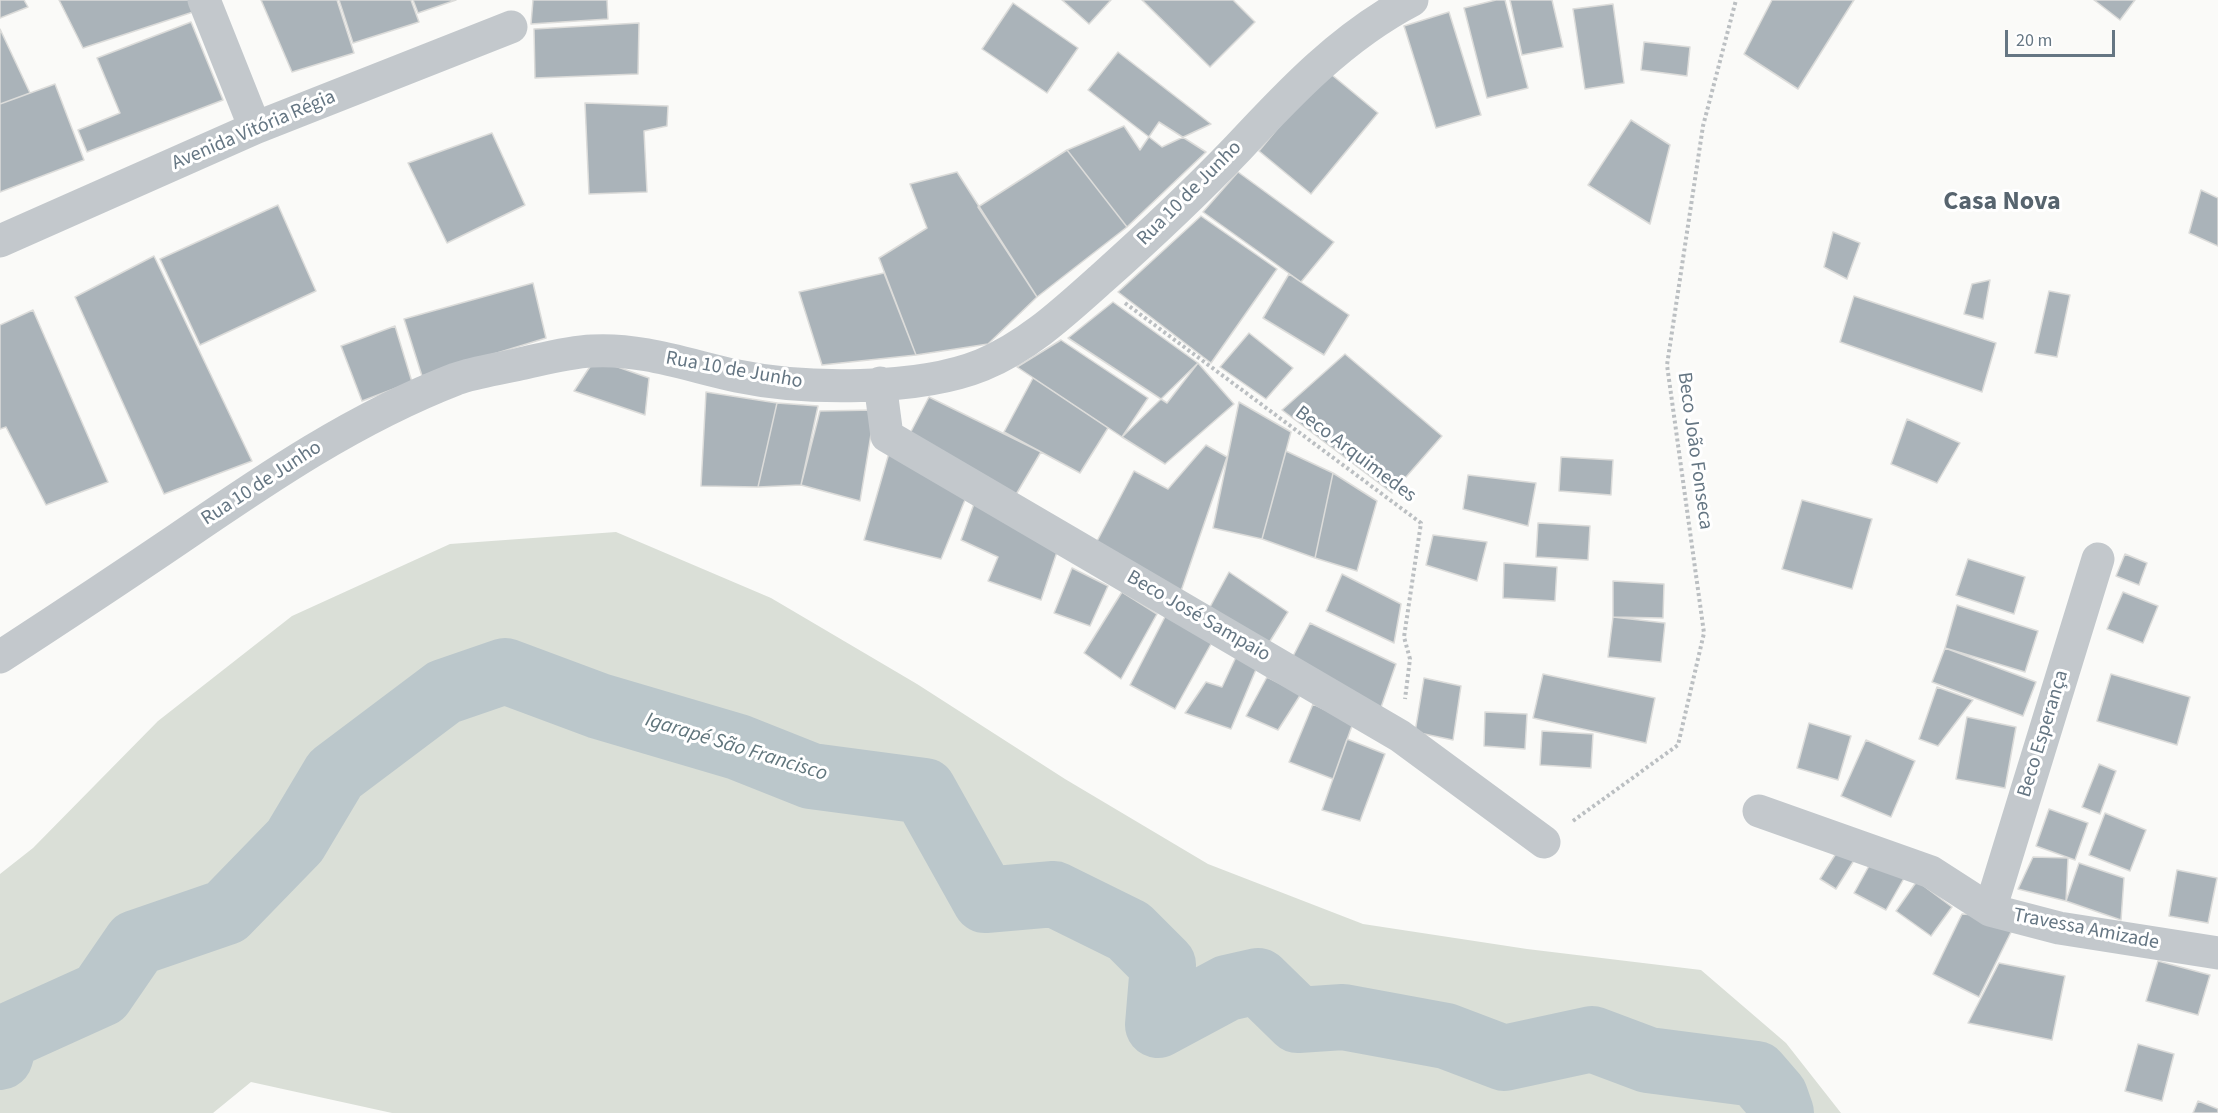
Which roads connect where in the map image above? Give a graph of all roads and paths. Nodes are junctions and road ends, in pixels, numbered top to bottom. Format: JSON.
{"nodes":[{"id":1,"x":204,"y":0,"type":"edge"},
{"id":2,"x":1412,"y":0,"type":"edge"},
{"id":3,"x":1736,"y":0,"type":"edge"},
{"id":4,"x":511,"y":27,"type":"dead end"},
{"id":5,"x":255,"y":128,"type":"junction"},
{"id":6,"x":0,"y":241,"type":"edge"},
{"id":7,"x":1100,"y":280,"type":"junction"},
{"id":8,"x":880,"y":383,"type":"junction"},
{"id":9,"x":2098,"y":559,"type":"dead end"},
{"id":10,"x":0,"y":657,"type":"edge"},
{"id":11,"x":1400,"y":736,"type":"junction"},
{"id":12,"x":1759,"y":811,"type":"dead end"},
{"id":13,"x":1544,"y":842,"type":"joint"},
{"id":14,"x":1990,"y":910,"type":"junction"},
{"id":15,"x":2218,"y":953,"type":"edge"}],
"edges":[{"from":1,"to":5,"type":"street"},
{"from":2,"to":7,"type":"street","name":"Rua 10 de Junho"},
{"from":3,"to":13,"type":"path","name":"Beco João Fonseca"},
{"from":4,"to":5,"type":"street","name":"Avenida Vitória Régia"},
{"from":5,"to":6,"type":"street","name":"Avenida Vitória Régia"},
{"from":7,"to":8,"type":"street","name":"Rua 10 de Junho"},
{"from":7,"to":11,"type":"path","name":"Beco Arquimedes"},
{"from":8,"to":10,"type":"street","name":"Rua 10 de Junho"},
{"from":8,"to":11,"type":"street","name":"Beco José Sampaio"},
{"from":9,"to":14,"type":"street","name":"Beco Esperança"},
{"from":11,"to":13,"type":"street","name":"Beco José Sampaio"},
{"from":12,"to":14,"type":"street","name":"Travessa Amizade"},
{"from":14,"to":15,"type":"street","name":"Travessa Amizade"}]}
